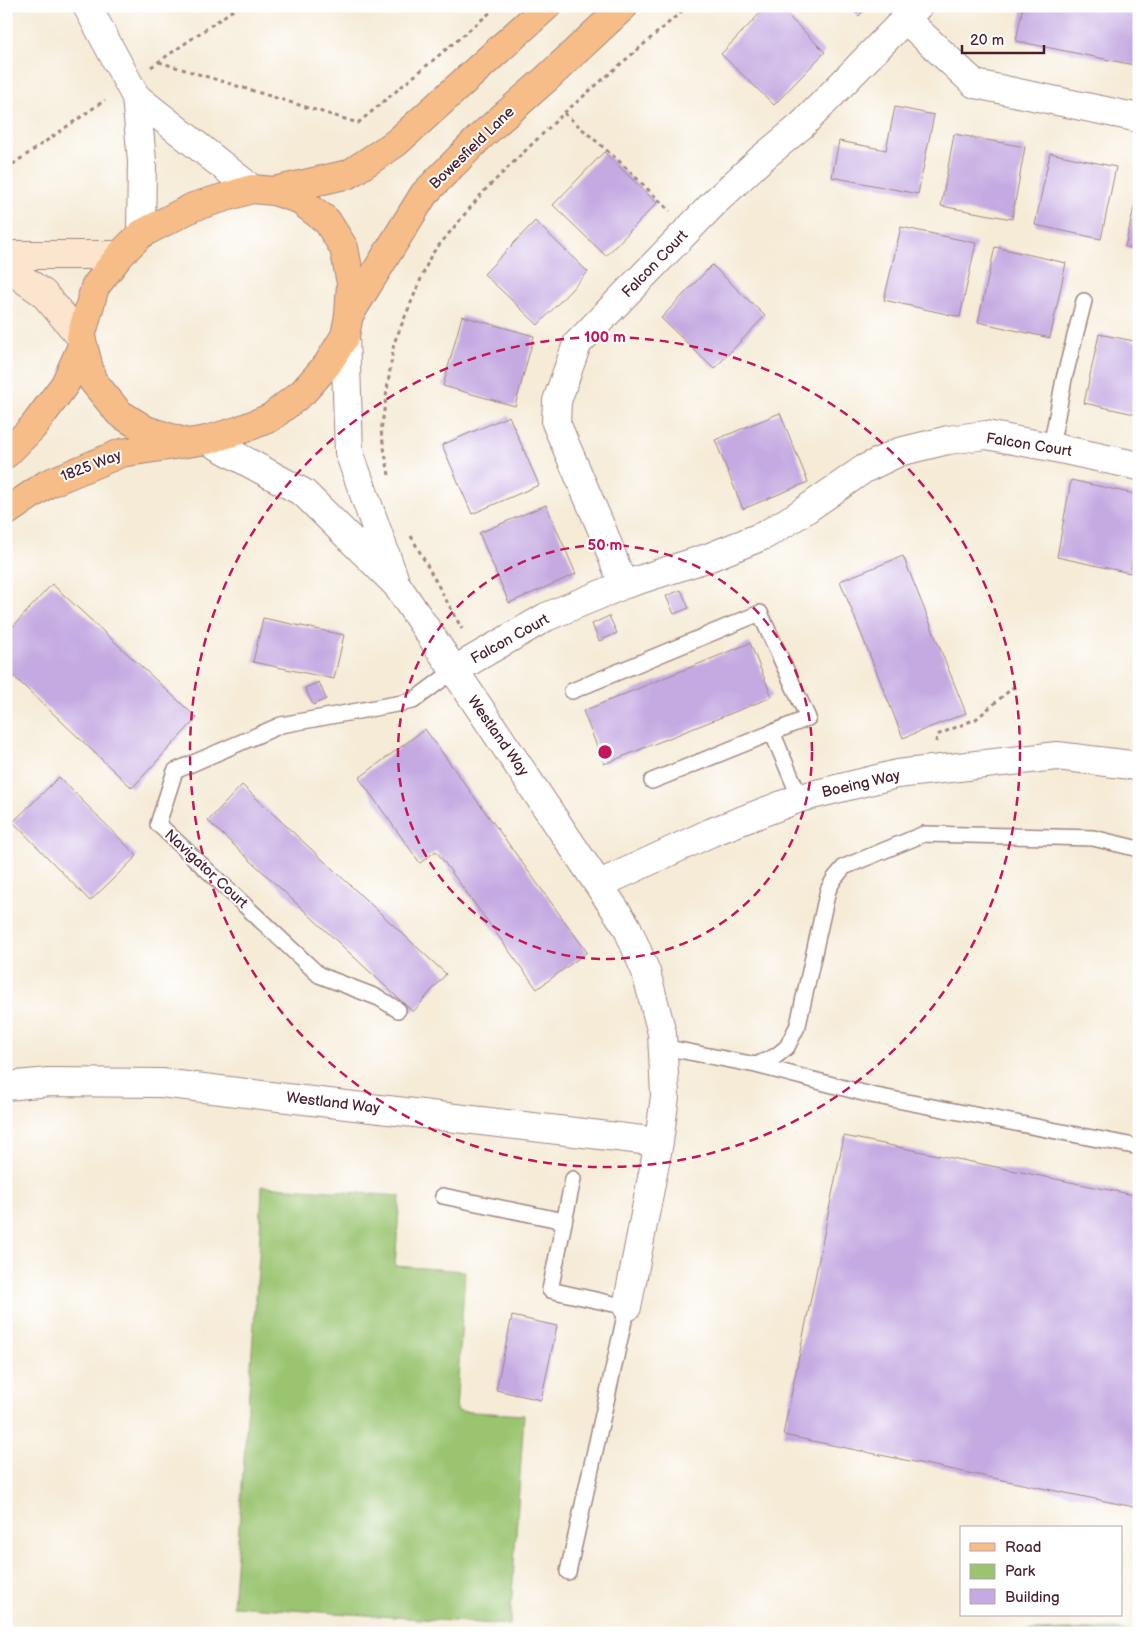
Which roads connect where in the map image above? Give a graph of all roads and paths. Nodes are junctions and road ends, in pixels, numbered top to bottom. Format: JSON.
{"nodes":[{"id":1,"x":87,"y":6,"type":"edge"},
{"id":2,"x":498,"y":6,"type":"edge"},
{"id":3,"x":547,"y":6,"type":"edge"},
{"id":4,"x":624,"y":6,"type":"edge"},
{"id":5,"x":688,"y":6,"type":"edge"},
{"id":6,"x":912,"y":13,"type":"edge"},
{"id":7,"x":159,"y":62,"type":"dead end"},
{"id":8,"x":136,"y":97,"type":"junction"},
{"id":9,"x":564,"y":113,"type":"junction"},
{"id":10,"x":1139,"y":118,"type":"edge"},
{"id":11,"x":263,"y":190,"type":"junction"},
{"id":12,"x":688,"y":230,"type":"junction"},
{"id":13,"x":141,"y":234,"type":"junction"},
{"id":14,"x":6,"y":255,"type":"edge"},
{"id":15,"x":120,"y":255,"type":"junction"},
{"id":16,"x":6,"y":267,"type":"edge"},
{"id":17,"x":1084,"y":301,"type":"dead end"},
{"id":18,"x":347,"y":326,"type":"junction"},
{"id":19,"x":81,"y":342,"type":"junction"},
{"id":20,"x":6,"y":345,"type":"edge"},
{"id":21,"x":6,"y":396,"type":"edge"},
{"id":22,"x":196,"y":441,"type":"junction"},
{"id":23,"x":1051,"y":446,"type":"junction"},
{"id":24,"x":6,"y":454,"type":"edge"},
{"id":25,"x":1139,"y":466,"type":"edge"},
{"id":26,"x":389,"y":478,"type":"dead end"},
{"id":27,"x":6,"y":512,"type":"edge"},
{"id":28,"x":408,"y":532,"type":"dead end"},
{"id":29,"x":396,"y":584,"type":"junction"},
{"id":30,"x":623,"y":585,"type":"junction"},
{"id":31,"x":477,"y":656,"type":"junction"},
{"id":32,"x":453,"y":672,"type":"junction"},
{"id":33,"x":1016,"y":685,"type":"dead end"},
{"id":34,"x":572,"y":691,"type":"dead end"},
{"id":35,"x":772,"y":732,"type":"junction"},
{"id":36,"x":1139,"y":766,"type":"edge"},
{"id":37,"x":930,"y":770,"type":"junction"},
{"id":38,"x":652,"y":781,"type":"dead end"},
{"id":39,"x":800,"y":798,"type":"junction"},
{"id":40,"x":1139,"y":849,"type":"edge"},
{"id":41,"x":600,"y":884,"type":"junction"},
{"id":42,"x":398,"y":1010,"type":"dead end"},
{"id":43,"x":663,"y":1047,"type":"junction"},
{"id":44,"x":756,"y":1065,"type":"junction"},
{"id":45,"x":6,"y":1086,"type":"edge"},
{"id":46,"x":659,"y":1142,"type":"junction"},
{"id":47,"x":1139,"y":1147,"type":"edge"},
{"id":48,"x":573,"y":1179,"type":"dead end"},
{"id":49,"x":443,"y":1196,"type":"dead end"},
{"id":50,"x":564,"y":1222,"type":"junction"},
{"id":51,"x":627,"y":1307,"type":"junction"},
{"id":52,"x":568,"y":1572,"type":"dead end"}],
"edges":[{"from":1,"to":8,"type":"street"},
{"from":2,"to":7,"type":"path"},
{"from":3,"to":11,"type":"main road"},
{"from":4,"to":18,"type":"main road","name":"Bowesfield Lane"},
{"from":5,"to":9,"type":"path"},
{"from":6,"to":10,"type":"street"},
{"from":6,"to":12,"type":"street","name":"Falcon Court"},
{"from":8,"to":11,"type":"street"},
{"from":8,"to":13,"type":"street"},
{"from":9,"to":12,"type":"path"},
{"from":9,"to":26,"type":"path"},
{"from":11,"to":13,"type":"main road"},
{"from":11,"to":18,"type":"main road"},
{"from":12,"to":30,"type":"street","name":"Falcon Court"},
{"from":13,"to":15,"type":"main road"},
{"from":14,"to":15,"type":"street"},
{"from":15,"to":19,"type":"main road"},
{"from":16,"to":19,"type":"street"},
{"from":17,"to":23,"type":"lane"},
{"from":18,"to":22,"type":"main road","name":"Bowesfield Lane"},
{"from":18,"to":29,"type":"street","name":"Westland Way"},
{"from":19,"to":22,"type":"main road"},
{"from":19,"to":24,"type":"main road"},
{"from":20,"to":21,"type":"path"},
{"from":22,"to":27,"type":"main road","name":"1825 Way"},
{"from":22,"to":29,"type":"street","name":"Westland Way"},
{"from":23,"to":25,"type":"street","name":"Falcon Court"},
{"from":23,"to":30,"type":"street","name":"Falcon Court"},
{"from":28,"to":31,"type":"path"},
{"from":29,"to":32,"type":"street","name":"Westland Way"},
{"from":30,"to":31,"type":"street","name":"Falcon Court"},
{"from":31,"to":32,"type":"street","name":"Falcon Court"},
{"from":32,"to":41,"type":"street","name":"Westland Way"},
{"from":32,"to":42,"type":"lane","name":"Navigator Court"},
{"from":33,"to":37,"type":"path"},
{"from":34,"to":35,"type":"lane"},
{"from":35,"to":38,"type":"lane"},
{"from":35,"to":39,"type":"lane"},
{"from":36,"to":37,"type":"street","name":"Boeing Way"},
{"from":37,"to":39,"type":"street","name":"Boeing Way"},
{"from":39,"to":41,"type":"street","name":"Boeing Way"},
{"from":40,"to":44,"type":"lane"},
{"from":41,"to":43,"type":"street","name":"Westland Way"},
{"from":43,"to":44,"type":"lane"},
{"from":43,"to":46,"type":"street","name":"Westland Way"},
{"from":44,"to":47,"type":"lane"},
{"from":45,"to":46,"type":"street","name":"Westland Way"},
{"from":46,"to":51,"type":"street","name":"Westland Way"},
{"from":48,"to":50,"type":"lane"},
{"from":49,"to":50,"type":"lane"},
{"from":50,"to":51,"type":"lane"},
{"from":51,"to":52,"type":"lane"}]}
